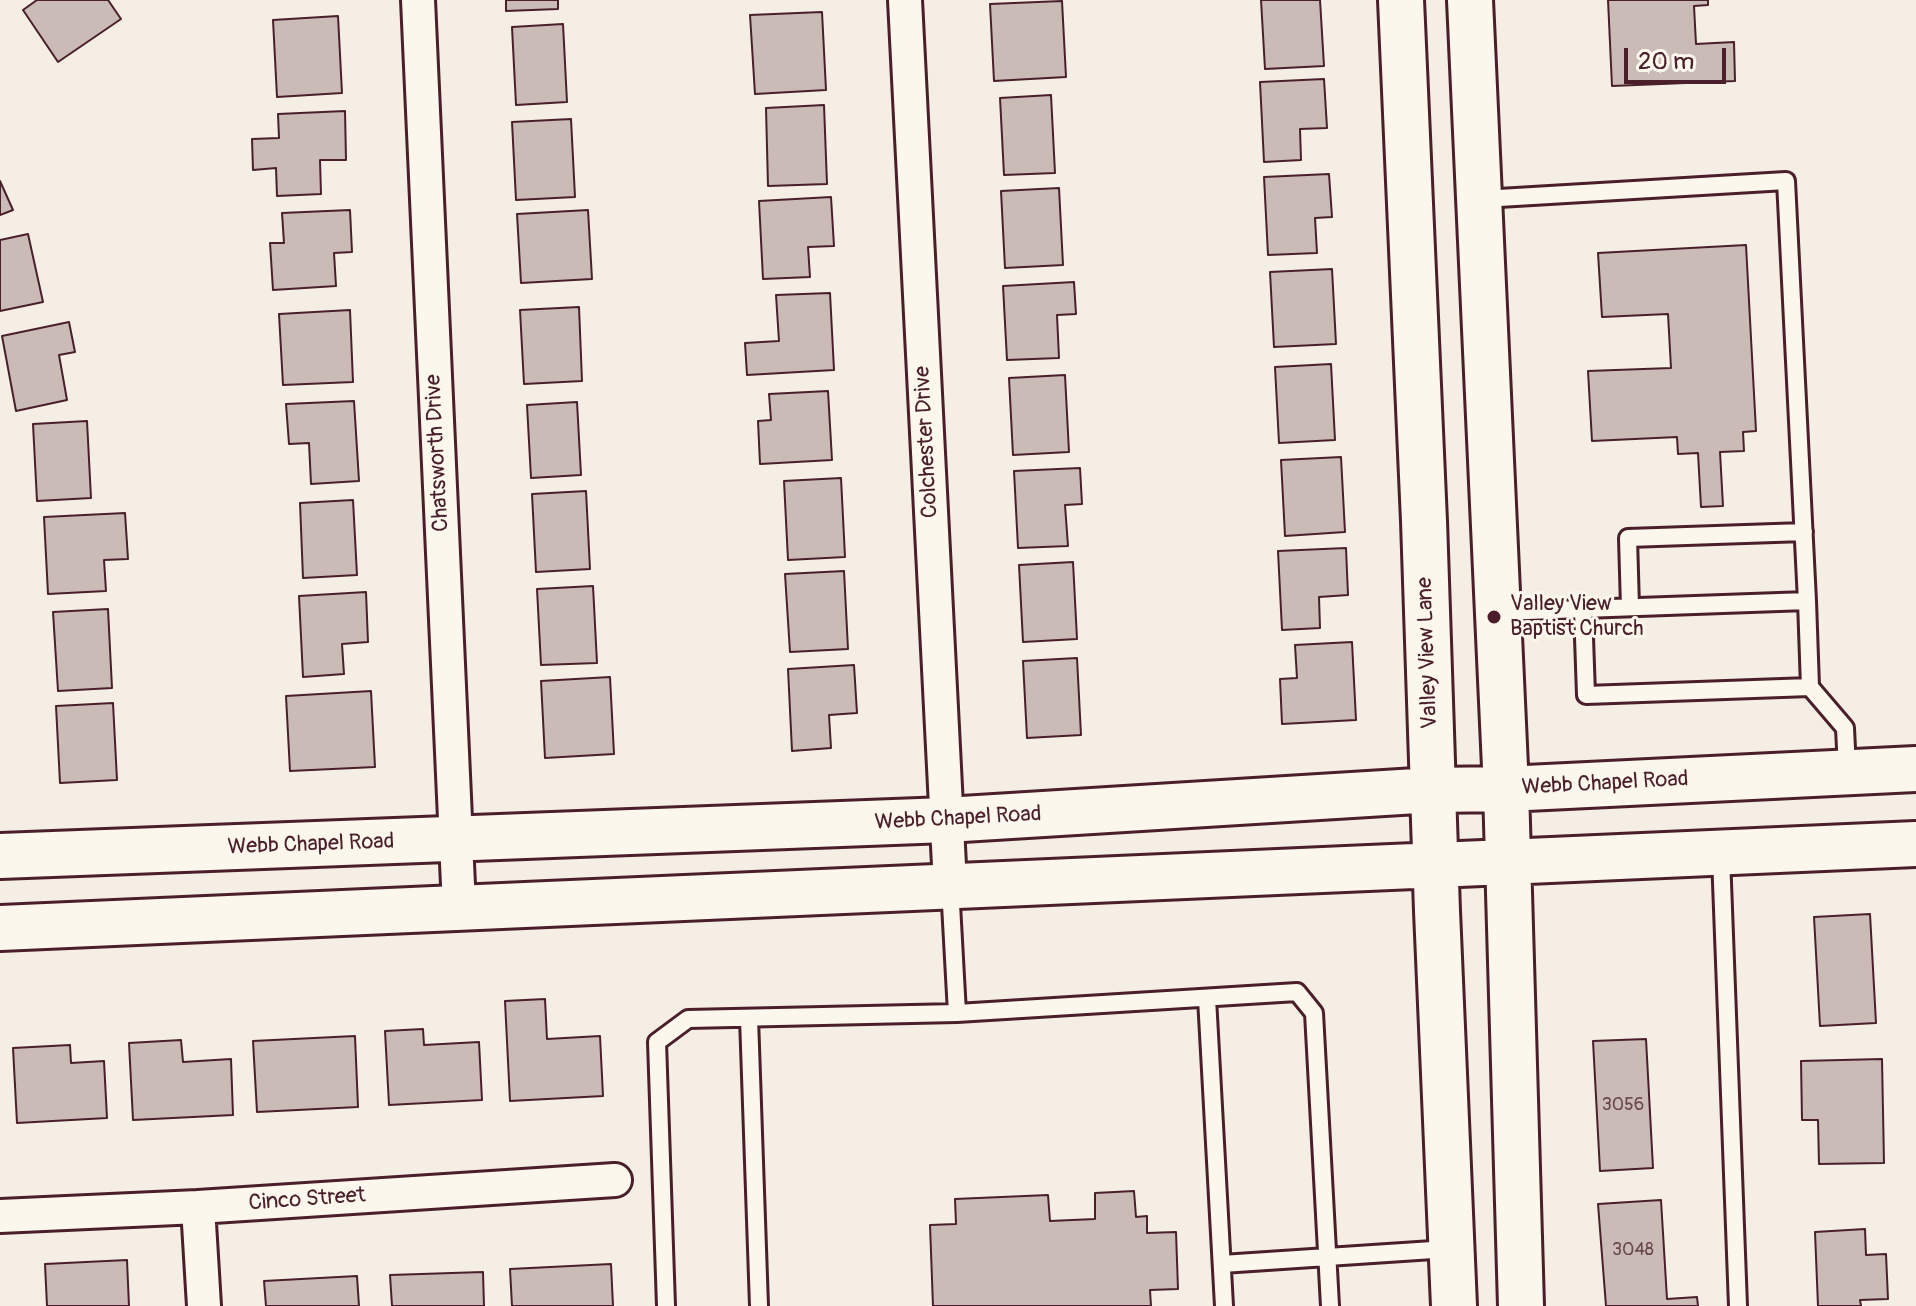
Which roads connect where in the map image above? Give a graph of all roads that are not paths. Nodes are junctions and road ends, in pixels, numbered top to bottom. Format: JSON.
{"nodes":[{"id":1,"x":418,"y":0,"type":"edge"},
{"id":2,"x":905,"y":0,"type":"edge"},
{"id":3,"x":1401,"y":0,"type":"edge"},
{"id":4,"x":1470,"y":0,"type":"edge"},
{"id":5,"x":1479,"y":199,"type":"junction"},
{"id":6,"x":1804,"y":532,"type":"junction"},
{"id":7,"x":1807,"y":601,"type":"junction"},
{"id":8,"x":1630,"y":607,"type":"junction"},
{"id":9,"x":1583,"y":609,"type":"junction"},
{"id":10,"x":1498,"y":612,"type":"junction"},
{"id":11,"x":1810,"y":687,"type":"junction"},
{"id":12,"x":1916,"y":769,"type":"edge"},
{"id":13,"x":1847,"y":773,"type":"junction"},
{"id":14,"x":1506,"y":789,"type":"junction"},
{"id":15,"x":1433,"y":790,"type":"junction"},
{"id":16,"x":946,"y":820,"type":"junction"},
{"id":17,"x":455,"y":840,"type":"junction"},
{"id":18,"x":1916,"y":844,"type":"edge"},
{"id":19,"x":1721,"y":851,"type":"junction"},
{"id":20,"x":0,"y":856,"type":"edge"},
{"id":21,"x":1507,"y":860,"type":"junction"},
{"id":22,"x":1435,"y":864,"type":"junction"},
{"id":23,"x":950,"y":885,"type":"junction"},
{"id":24,"x":459,"y":907,"type":"junction"},
{"id":25,"x":0,"y":928,"type":"edge"},
{"id":26,"x":1207,"y":998,"type":"junction"},
{"id":27,"x":957,"y":1013,"type":"junction"},
{"id":28,"x":749,"y":1018,"type":"junction"},
{"id":29,"x":615,"y":1180,"type":"dead end"},
{"id":30,"x":198,"y":1207,"type":"junction"},
{"id":31,"x":0,"y":1216,"type":"edge"},
{"id":32,"x":1452,"y":1248,"type":"junction"},
{"id":33,"x":1327,"y":1257,"type":"junction"},
{"id":34,"x":1222,"y":1264,"type":"junction"},
{"id":35,"x":204,"y":1306,"type":"edge"},
{"id":36,"x":666,"y":1306,"type":"edge"},
{"id":37,"x":759,"y":1306,"type":"edge"},
{"id":38,"x":1224,"y":1306,"type":"edge"},
{"id":39,"x":1330,"y":1306,"type":"edge"},
{"id":40,"x":1454,"y":1306,"type":"edge"},
{"id":41,"x":1521,"y":1306,"type":"edge"},
{"id":42,"x":1738,"y":1306,"type":"edge"}],
"edges":[{"from":1,"to":17,"type":"street","name":"Chatsworth Drive"},
{"from":2,"to":16,"type":"street","name":"Colchester Drive"},
{"from":3,"to":15,"type":"main road","name":"Valley View Lane"},
{"from":4,"to":5,"type":"main road"},
{"from":5,"to":6,"type":"lane"},
{"from":5,"to":10,"type":"main road"},
{"from":6,"to":7,"type":"lane"},
{"from":6,"to":8,"type":"lane"},
{"from":7,"to":8,"type":"lane"},
{"from":7,"to":11,"type":"lane"},
{"from":8,"to":9,"type":"lane"},
{"from":9,"to":10,"type":"lane"},
{"from":9,"to":11,"type":"lane"},
{"from":10,"to":14,"type":"main road"},
{"from":11,"to":13,"type":"lane"},
{"from":12,"to":13,"type":"main road","name":"Webb Chapel Road"},
{"from":13,"to":14,"type":"main road","name":"Webb Chapel Road"},
{"from":14,"to":15,"type":"main road","name":"Webb Chapel Road"},
{"from":14,"to":21,"type":"main road"},
{"from":15,"to":16,"type":"main road","name":"Webb Chapel Road"},
{"from":15,"to":22,"type":"main road","name":"Valley View Lane"},
{"from":16,"to":17,"type":"main road","name":"Webb Chapel Road"},
{"from":16,"to":23,"type":"street","name":"Colchester Drive"},
{"from":17,"to":20,"type":"main road","name":"Webb Chapel Road"},
{"from":17,"to":24,"type":"street","name":"Chatsworth Drive"},
{"from":18,"to":19,"type":"main road"},
{"from":19,"to":21,"type":"main road"},
{"from":19,"to":42,"type":"lane"},
{"from":21,"to":22,"type":"main road"},
{"from":21,"to":41,"type":"main road"},
{"from":22,"to":23,"type":"main road"},
{"from":22,"to":32,"type":"main road","name":"Valley View Lane"},
{"from":23,"to":24,"type":"main road"},
{"from":23,"to":27,"type":"lane"},
{"from":24,"to":25,"type":"main road"},
{"from":26,"to":27,"type":"lane"},
{"from":26,"to":33,"type":"lane"},
{"from":26,"to":34,"type":"lane"},
{"from":27,"to":28,"type":"lane"},
{"from":28,"to":36,"type":"lane"},
{"from":28,"to":37,"type":"lane"},
{"from":29,"to":30,"type":"street","name":"Cinco Street"},
{"from":30,"to":31,"type":"street","name":"Cinco Street"},
{"from":30,"to":35,"type":"street"},
{"from":32,"to":33,"type":"lane"},
{"from":32,"to":40,"type":"main road","name":"Valley View Lane"},
{"from":33,"to":34,"type":"lane"},
{"from":33,"to":39,"type":"lane"},
{"from":34,"to":38,"type":"lane"}]}
